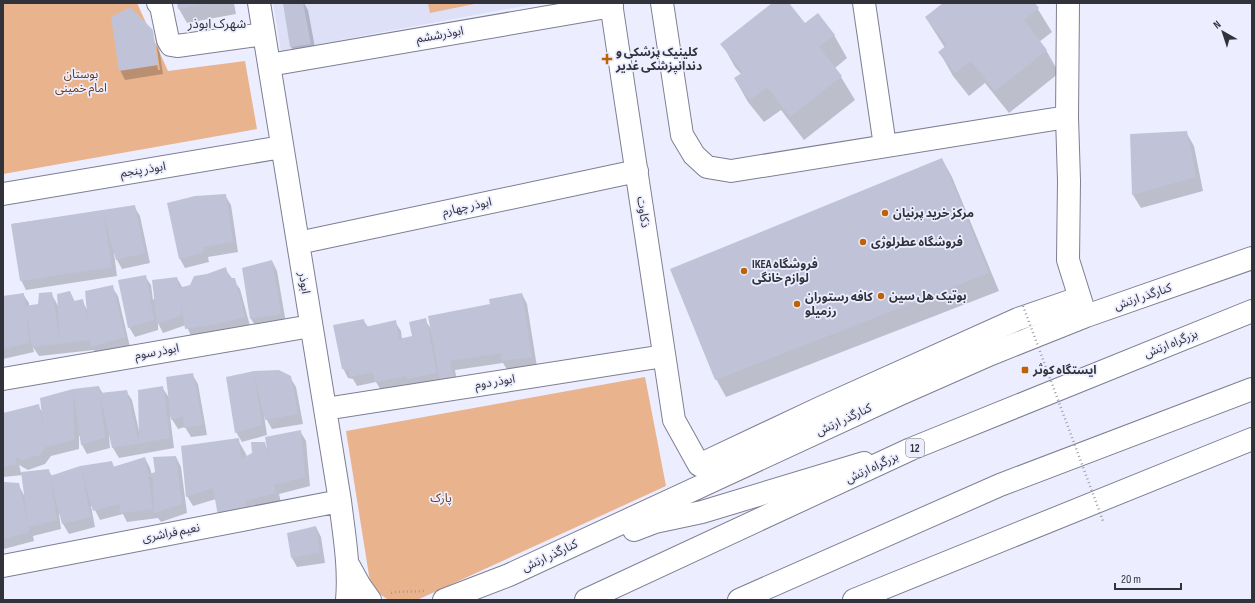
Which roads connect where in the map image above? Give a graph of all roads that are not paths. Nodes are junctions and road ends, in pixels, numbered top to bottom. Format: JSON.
{"nodes":[{"id":1,"x":158,"y":3,"type":"edge"},
{"id":2,"x":259,"y":3,"type":"edge"},
{"id":3,"x":662,"y":3,"type":"edge"},
{"id":4,"x":864,"y":3,"type":"edge"},
{"id":5,"x":1068,"y":3,"type":"edge"},
{"id":6,"x":611,"y":4,"type":"edge"},
{"id":7,"x":264,"y":34,"type":"junction"},
{"id":8,"x":269,"y":65,"type":"junction"},
{"id":9,"x":1067,"y":117,"type":"junction"},
{"id":10,"x":885,"y":146,"type":"junction"},
{"id":11,"x":282,"y":147,"type":"junction"},
{"id":12,"x":637,"y":171,"type":"junction"},
{"id":13,"x":3,"y":194,"type":"edge"},
{"id":14,"x":298,"y":243,"type":"junction"},
{"id":15,"x":1252,"y":258,"type":"edge"},
{"id":16,"x":1082,"y":307,"type":"junction"},
{"id":17,"x":1252,"y":311,"type":"edge"},
{"id":18,"x":311,"y":326,"type":"junction"},
{"id":19,"x":664,"y":356,"type":"junction"},
{"id":20,"x":3,"y":379,"type":"edge"},
{"id":21,"x":1252,"y":389,"type":"edge"},
{"id":22,"x":325,"y":409,"type":"junction"},
{"id":23,"x":1252,"y":439,"type":"edge"},
{"id":24,"x":911,"y":449,"type":"junction"},
{"id":25,"x":340,"y":501,"type":"junction"},
{"id":26,"x":347,"y":563,"type":"junction"},
{"id":27,"x":3,"y":566,"type":"edge"},
{"id":28,"x":509,"y":575,"type":"junction"},
{"id":29,"x":435,"y":596,"type":"edge"},
{"id":30,"x":347,"y":600,"type":"edge"},
{"id":31,"x":370,"y":600,"type":"edge"},
{"id":32,"x":586,"y":600,"type":"edge"},
{"id":33,"x":739,"y":600,"type":"edge"},
{"id":34,"x":854,"y":600,"type":"edge"}],
"edges":[{"from":1,"to":7,"type":"main road"},
{"from":2,"to":7,"type":"main road","name":"ابوذر"},
{"from":3,"to":10,"type":"main road"},
{"from":4,"to":10,"type":"main road"},
{"from":5,"to":9,"type":"main road"},
{"from":6,"to":8,"type":"main road","name":"ابوذرششم"},
{"from":6,"to":12,"type":"main road","name":"ذکاوت"},
{"from":7,"to":8,"type":"main road","name":"ابوذر"},
{"from":8,"to":11,"type":"main road","name":"ابوذر"},
{"from":9,"to":10,"type":"main road"},
{"from":9,"to":16,"type":"main road"},
{"from":11,"to":13,"type":"main road","name":"ابوذر پنجم"},
{"from":11,"to":14,"type":"main road","name":"ابوذر"},
{"from":12,"to":14,"type":"main road","name":"ابوذر چهارم"},
{"from":12,"to":19,"type":"main road","name":"ذکاوت"},
{"from":14,"to":18,"type":"main road","name":"ابوذر"},
{"from":15,"to":16,"type":"main road","name":"کنارگذر ارتش"},
{"from":16,"to":19,"type":"main road","name":"ذکاوت"},
{"from":16,"to":28,"type":"main road","name":"کنارگذر ارتش"},
{"from":17,"to":24,"type":"main road","name":"بزرگراه ارتش","number":"12"},
{"from":18,"to":20,"type":"main road","name":"ابوذر سوم"},
{"from":18,"to":22,"type":"main road","name":"ابوذر"},
{"from":19,"to":22,"type":"main road","name":"ابوذر دوم"},
{"from":21,"to":33,"type":"main road"},
{"from":22,"to":25,"type":"main road","name":"ابوذر"},
{"from":23,"to":34,"type":"main road"},
{"from":24,"to":28,"type":"main road"},
{"from":24,"to":32,"type":"main road","name":"بزرگراه ارتش","number":"12"},
{"from":25,"to":26,"type":"main road","name":"ابوذر"},
{"from":25,"to":27,"type":"main road","name":"نعیم فراشری"},
{"from":26,"to":30,"type":"main road","name":"ابوذر"},
{"from":26,"to":31,"type":"main road"},
{"from":28,"to":29,"type":"main road","name":"کنارگذر ارتش"}]}
